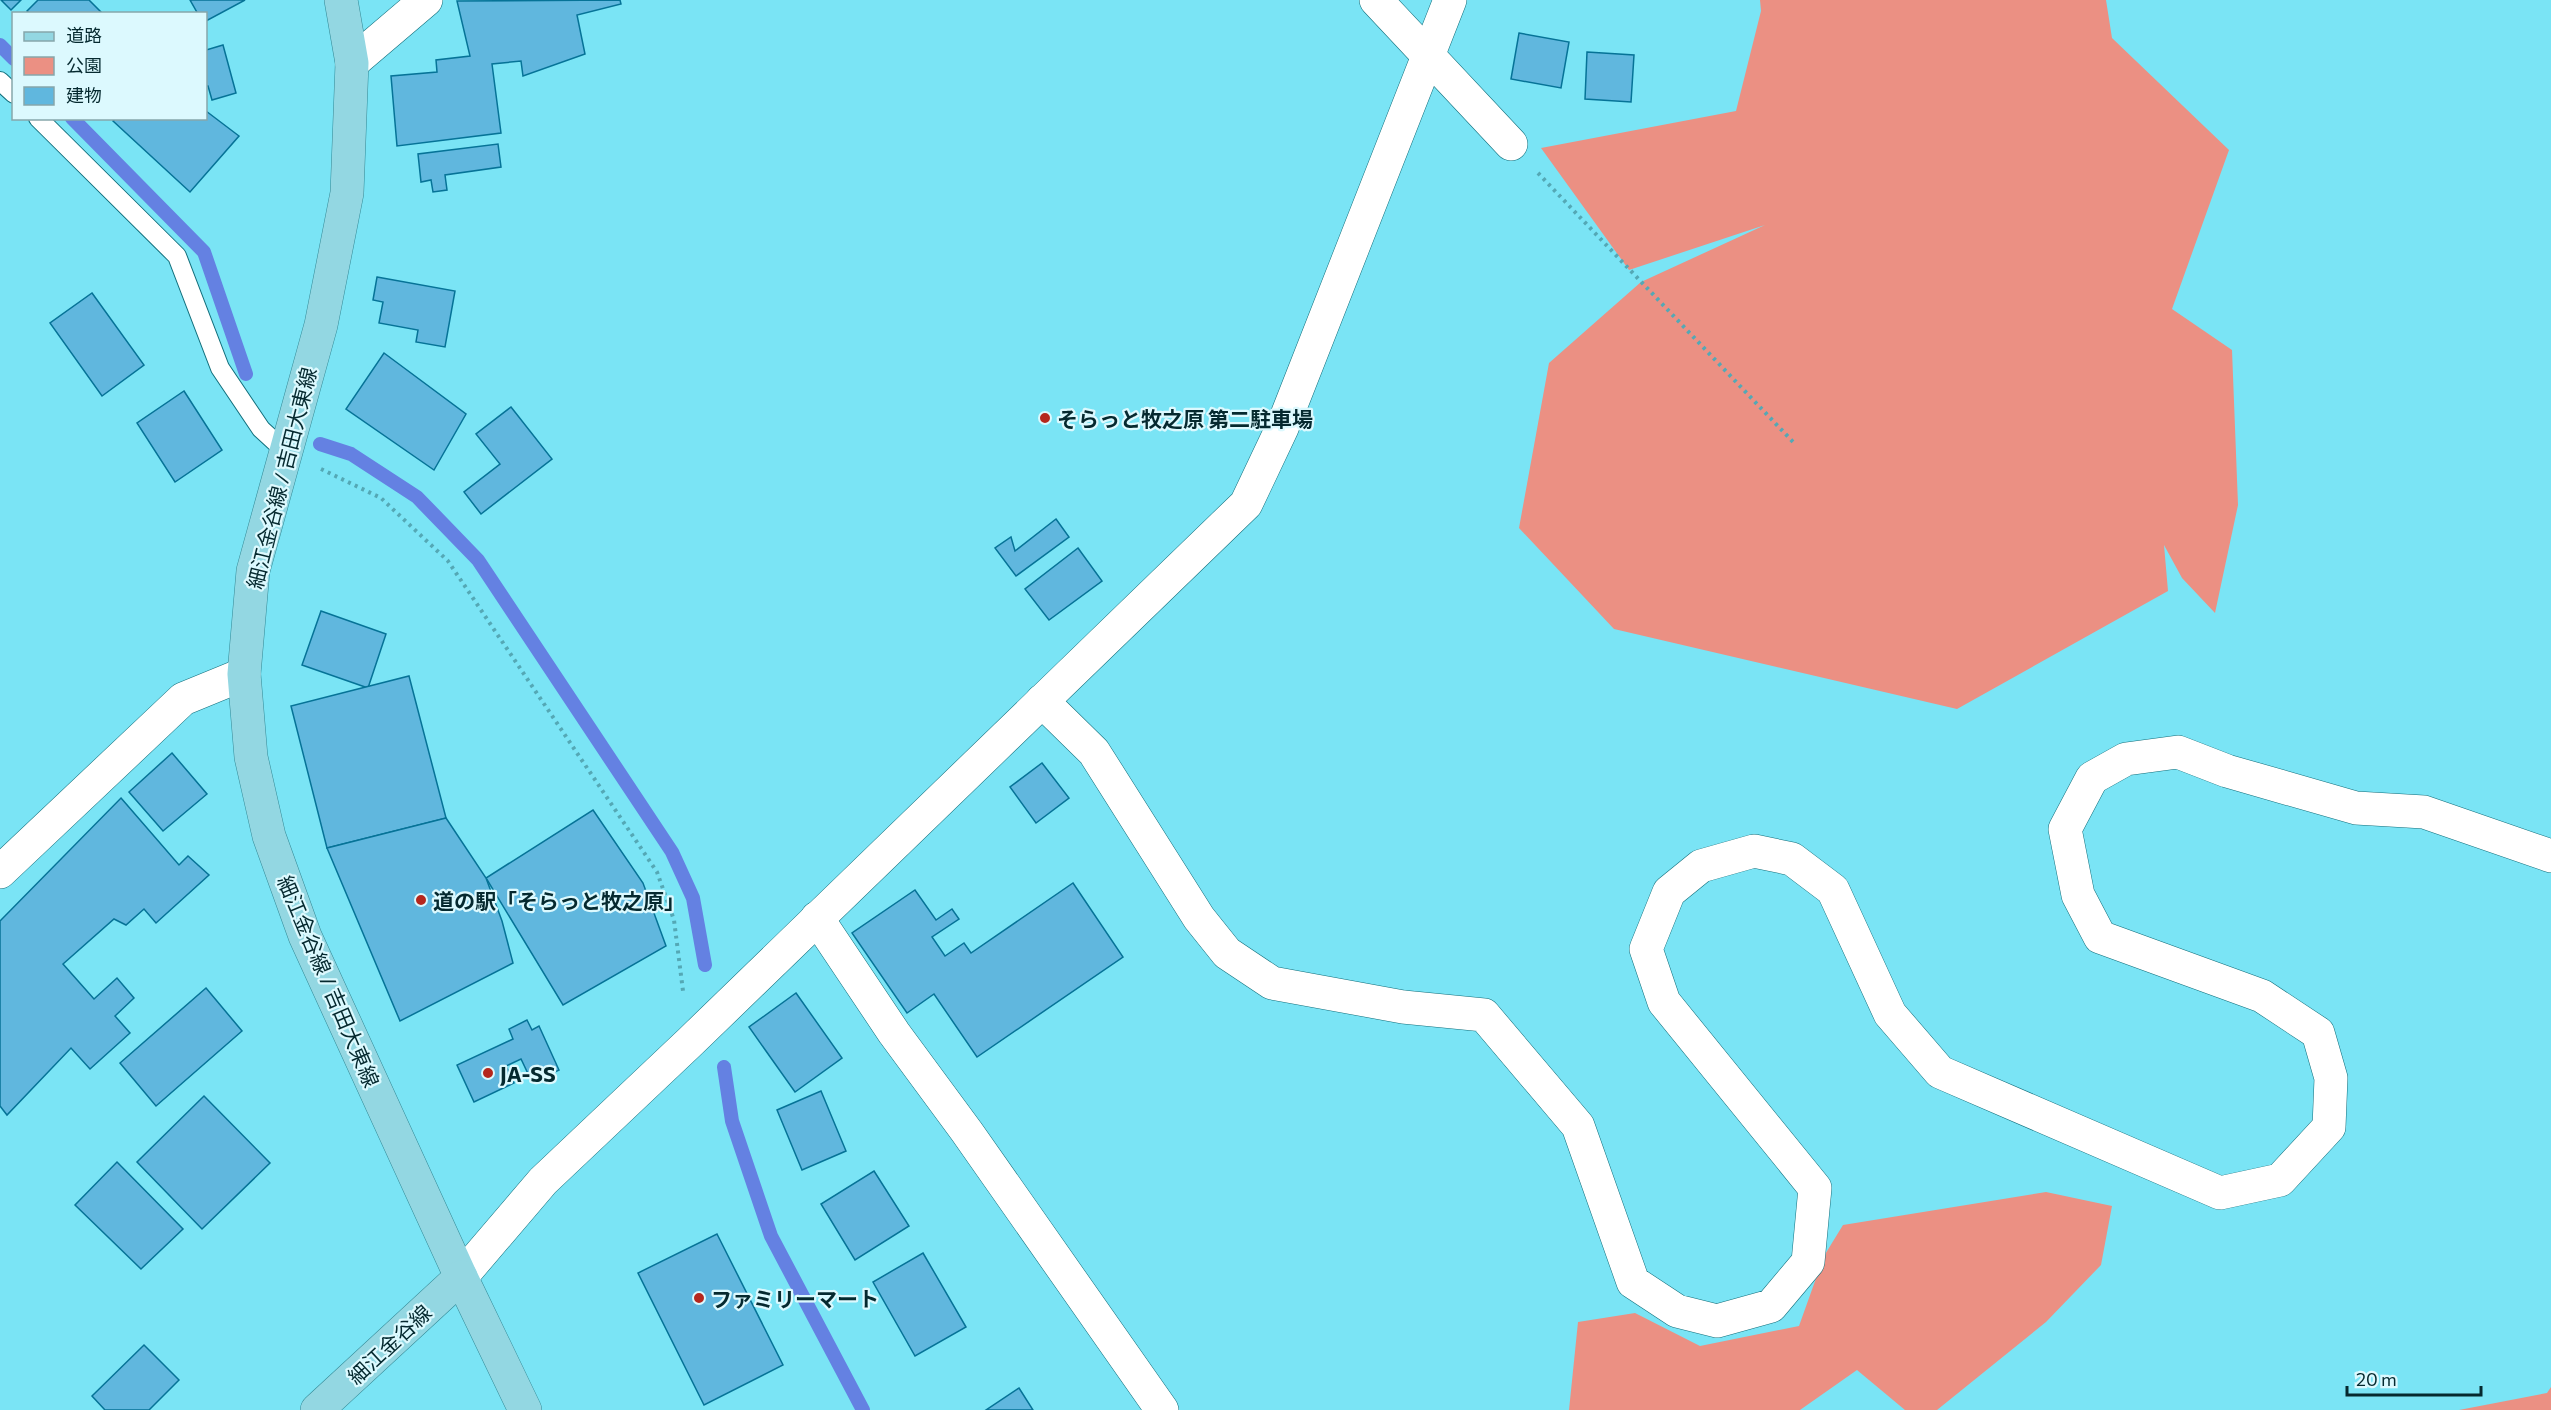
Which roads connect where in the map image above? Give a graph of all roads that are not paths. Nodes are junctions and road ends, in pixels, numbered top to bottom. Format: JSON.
{"nodes":[{"id":1,"x":341,"y":0,"type":"edge"},
{"id":2,"x":426,"y":0,"type":"edge"},
{"id":3,"x":1376,"y":0,"type":"edge"},
{"id":4,"x":1450,"y":0,"type":"edge"},
{"id":5,"x":1430,"y":55,"type":"junction"},
{"id":6,"x":352,"y":63,"type":"junction"},
{"id":7,"x":0,"y":81,"type":"edge"},
{"id":8,"x":12,"y":92,"type":"edge"},
{"id":9,"x":40,"y":120,"type":"edge"},
{"id":10,"x":1511,"y":144,"type":"road end"},
{"id":11,"x":286,"y":452,"type":"junction"},
{"id":12,"x":244,"y":674,"type":"junction"},
{"id":13,"x":1042,"y":701,"type":"junction"},
{"id":14,"x":2551,"y":856,"type":"edge"},
{"id":15,"x":0,"y":872,"type":"edge"},
{"id":16,"x":817,"y":918,"type":"junction"},
{"id":17,"x":461,"y":1277,"type":"junction"},
{"id":18,"x":317,"y":1410,"type":"edge"},
{"id":19,"x":525,"y":1410,"type":"edge"},
{"id":20,"x":1162,"y":1410,"type":"edge"}],
"edges":[{"from":1,"to":6,"type":"main road","name":"細江金谷線 / 吉田大東線"},
{"from":2,"to":6,"type":"street"},
{"from":3,"to":5,"type":"street"},
{"from":4,"to":5,"type":"street"},
{"from":5,"to":10,"type":"street"},
{"from":5,"to":13,"type":"street"},
{"from":6,"to":11,"type":"main road","name":"細江金谷線 / 吉田大東線"},
{"from":7,"to":8,"type":"lane"},
{"from":9,"to":11,"type":"lane"},
{"from":11,"to":12,"type":"main road","name":"細江金谷線 / 吉田大東線"},
{"from":12,"to":15,"type":"street"},
{"from":12,"to":17,"type":"main road","name":"細江金谷線 / 吉田大東線"},
{"from":13,"to":14,"type":"street"},
{"from":13,"to":16,"type":"street"},
{"from":16,"to":17,"type":"street"},
{"from":16,"to":20,"type":"street"},
{"from":17,"to":18,"type":"main road","name":"細江金谷線"},
{"from":17,"to":19,"type":"main road","name":"細江金谷線 / 吉田大東線"}]}
